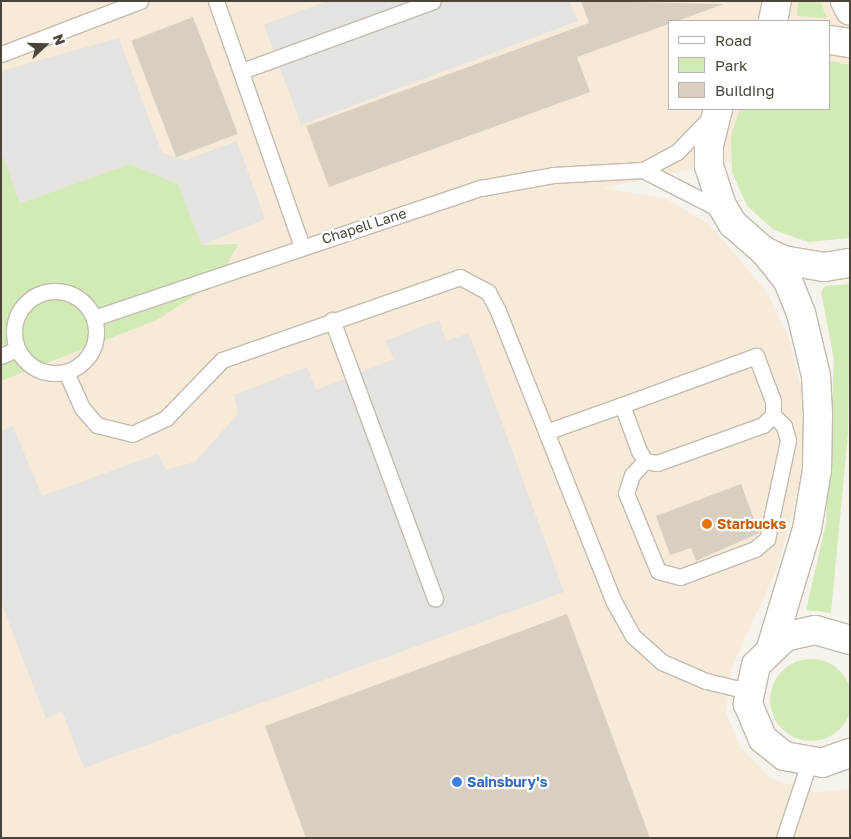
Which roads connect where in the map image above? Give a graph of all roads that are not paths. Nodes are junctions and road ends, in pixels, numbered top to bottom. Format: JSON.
{"nodes":[{"id":1,"x":140,"y":1,"type":"edge"},
{"id":2,"x":216,"y":1,"type":"edge"},
{"id":3,"x":433,"y":1,"type":"edge"},
{"id":4,"x":777,"y":1,"type":"edge"},
{"id":5,"x":844,"y":1,"type":"edge"},
{"id":6,"x":850,"y":11,"type":"edge"},
{"id":7,"x":774,"y":20,"type":"edge"},
{"id":8,"x":831,"y":40,"type":"edge"},
{"id":9,"x":850,"y":44,"type":"edge"},
{"id":10,"x":1,"y":54,"type":"edge"},
{"id":11,"x":242,"y":71,"type":"junction"},
{"id":12,"x":716,"y":110,"type":"edge"},
{"id":13,"x":717,"y":110,"type":"edge"},
{"id":14,"x":643,"y":170,"type":"junction"},
{"id":15,"x":733,"y":224,"type":"junction"},
{"id":16,"x":302,"y":246,"type":"junction"},
{"id":17,"x":764,"y":251,"type":"junction"},
{"id":18,"x":850,"y":263,"type":"edge"},
{"id":19,"x":94,"y":318,"type":"junction"},
{"id":20,"x":332,"y":320,"type":"junction"},
{"id":21,"x":17,"y":349,"type":"junction"},
{"id":22,"x":1,"y":356,"type":"edge"},
{"id":23,"x":66,"y":372,"type":"junction"},
{"id":24,"x":622,"y":405,"type":"junction"},
{"id":25,"x":773,"y":415,"type":"junction"},
{"id":26,"x":546,"y":432,"type":"junction"},
{"id":27,"x":645,"y":461,"type":"junction"},
{"id":28,"x":435,"y":599,"type":"dead end"},
{"id":29,"x":850,"y":640,"type":"edge"},
{"id":30,"x":772,"y":645,"type":"junction"},
{"id":31,"x":748,"y":690,"type":"junction"},
{"id":32,"x":850,"y":753,"type":"edge"},
{"id":33,"x":809,"y":763,"type":"junction"},
{"id":34,"x":784,"y":838,"type":"edge"}],
"edges":[{"from":1,"to":10,"type":"lane"},
{"from":2,"to":11,"type":"lane"},
{"from":3,"to":11,"type":"lane"},
{"from":4,"to":7,"type":"street"},
{"from":5,"to":6,"type":"street"},
{"from":8,"to":9,"type":"street"},
{"from":11,"to":16,"type":"lane"},
{"from":12,"to":14,"type":"lane","name":"Chapell Lane"},
{"from":13,"to":15,"type":"street"},
{"from":14,"to":15,"type":"lane"},
{"from":14,"to":16,"type":"lane","name":"Chapell Lane"},
{"from":15,"to":17,"type":"street"},
{"from":16,"to":19,"type":"lane","name":"Chapell Lane"},
{"from":17,"to":18,"type":"street"},
{"from":17,"to":30,"type":"street"},
{"from":19,"to":21,"type":"lane"},
{"from":19,"to":23,"type":"lane"},
{"from":20,"to":23,"type":"lane"},
{"from":20,"to":26,"type":"lane"},
{"from":20,"to":28,"type":"lane"},
{"from":21,"to":22,"type":"lane"},
{"from":21,"to":23,"type":"lane"},
{"from":24,"to":25,"type":"lane"},
{"from":24,"to":26,"type":"lane"},
{"from":24,"to":27,"type":"lane"},
{"from":25,"to":27,"type":"lane"},
{"from":25,"to":27,"type":"lane"},
{"from":26,"to":31,"type":"lane"},
{"from":29,"to":30,"type":"street"},
{"from":30,"to":31,"type":"street"},
{"from":31,"to":33,"type":"street"},
{"from":32,"to":33,"type":"street"},
{"from":33,"to":34,"type":"lane"}]}
